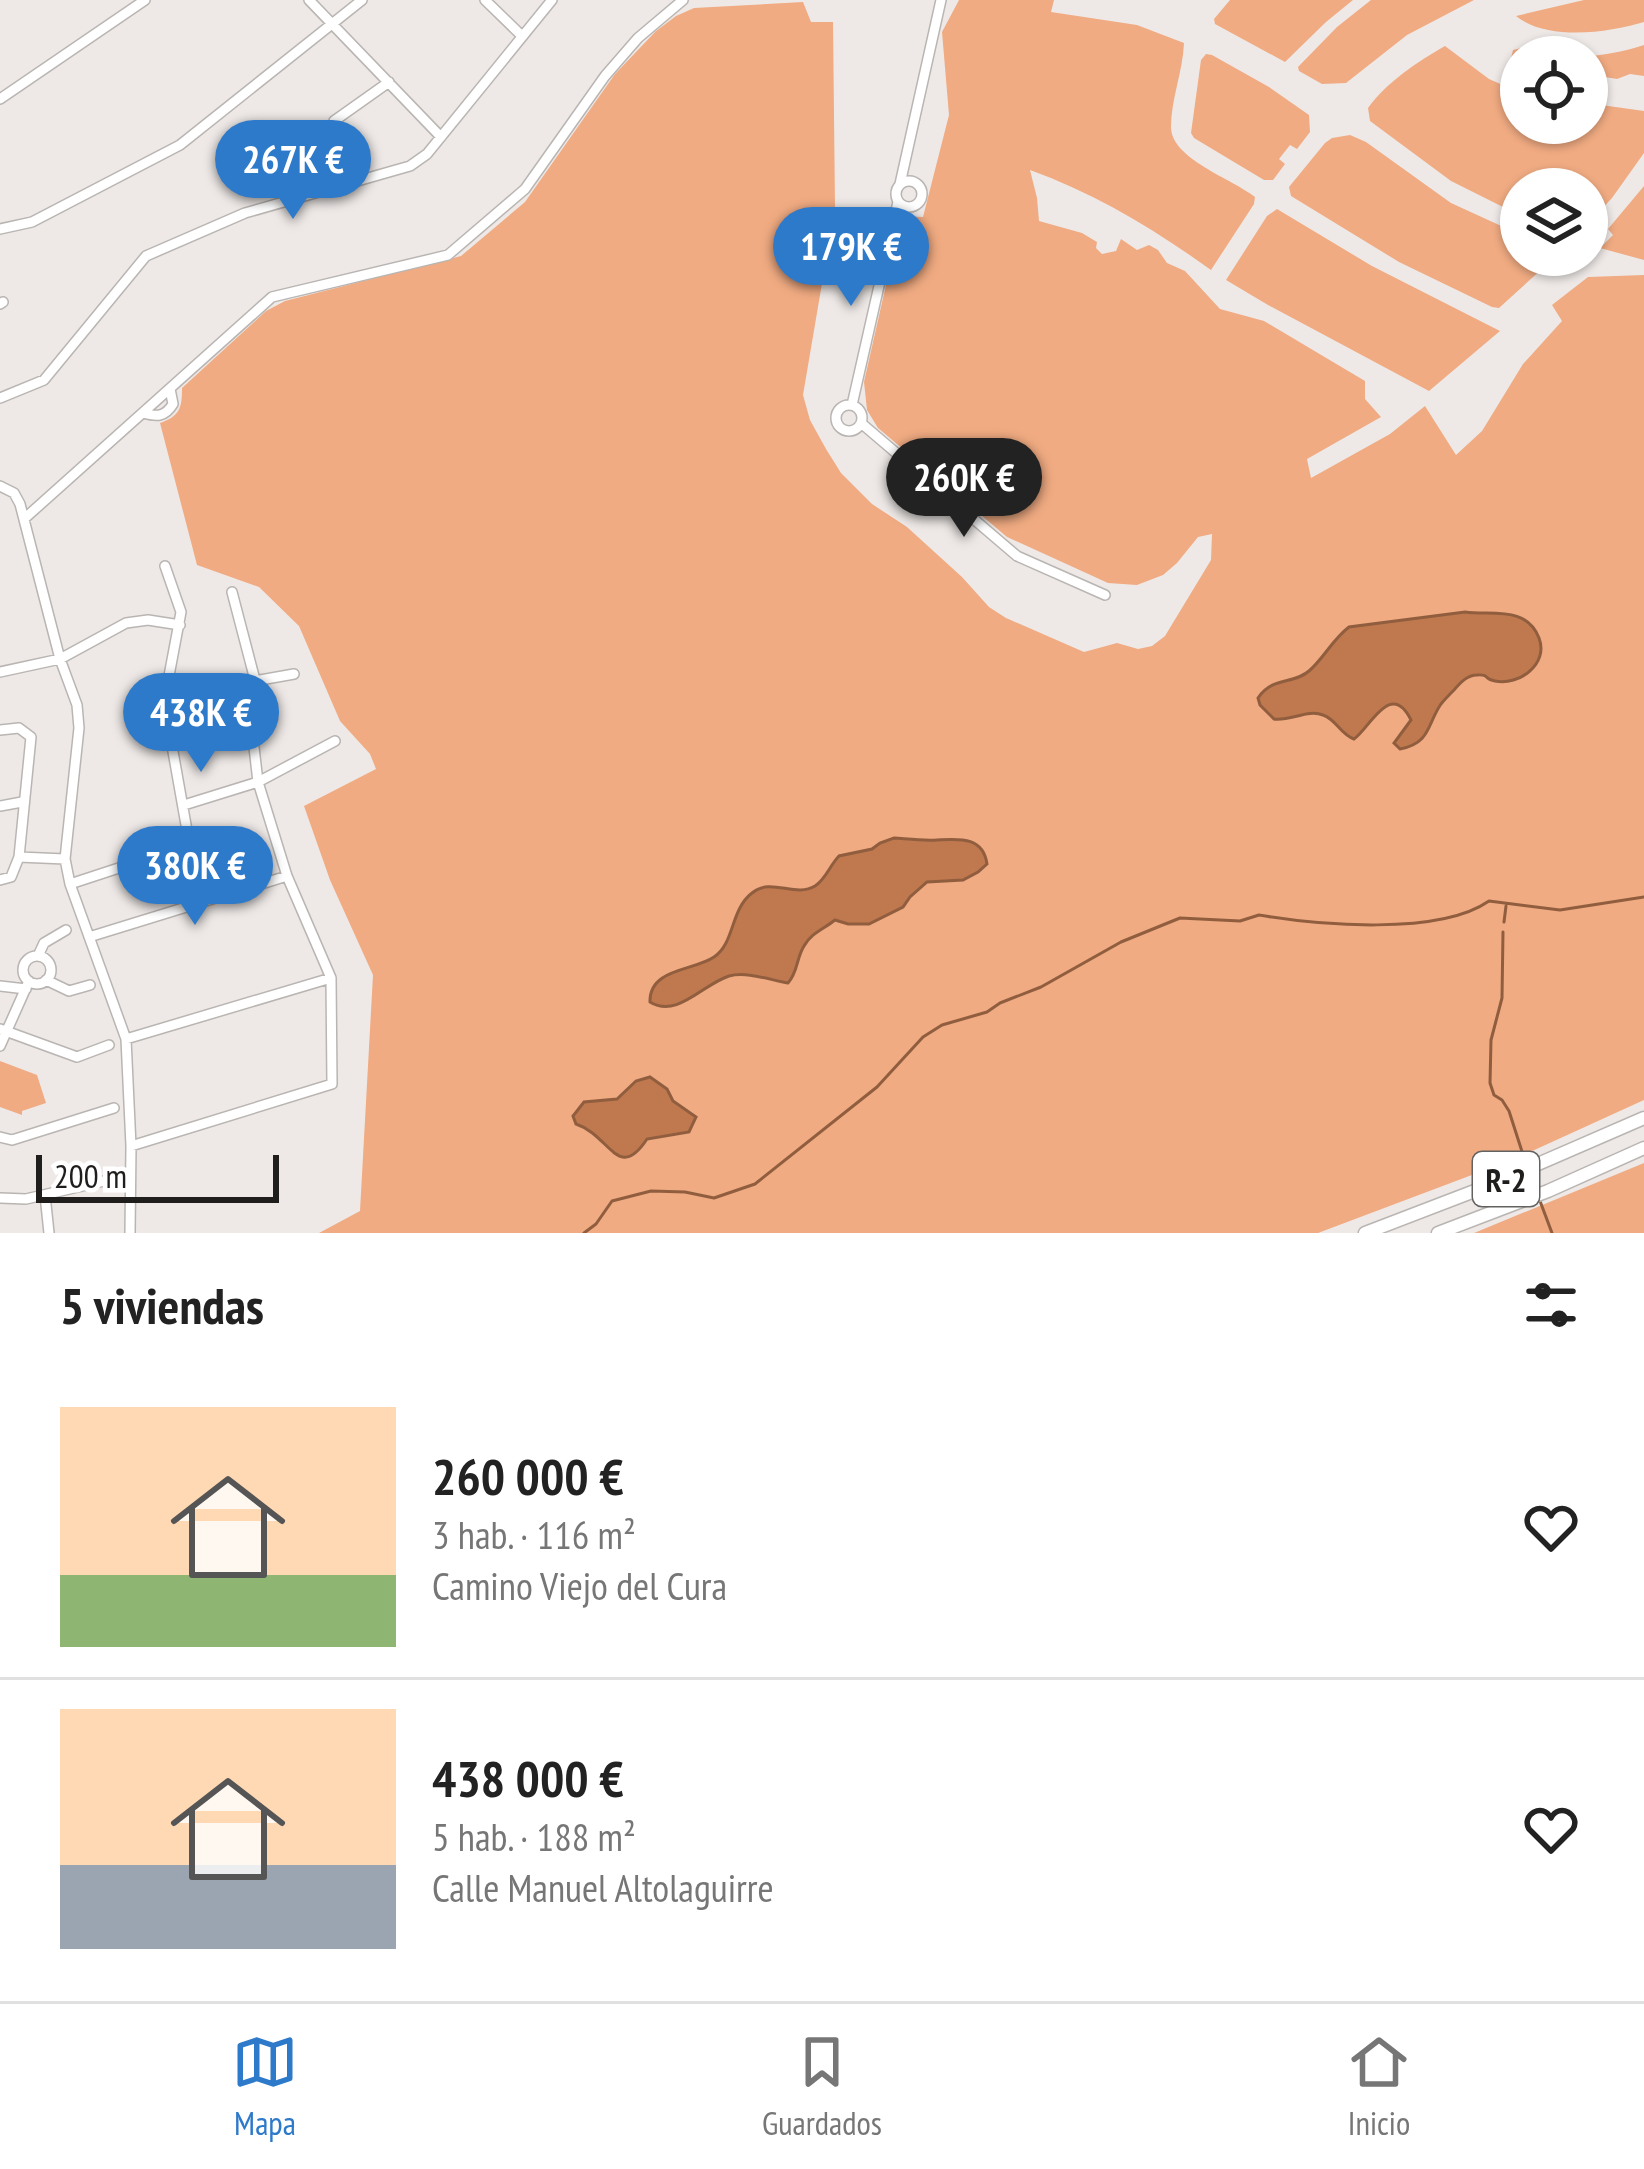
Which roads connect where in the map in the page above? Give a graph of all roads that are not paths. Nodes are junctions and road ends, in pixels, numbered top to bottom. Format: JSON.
{"nodes":[{"id":1,"x":145,"y":0,"type":"edge"},
{"id":2,"x":309,"y":0,"type":"edge"},
{"id":3,"x":362,"y":0,"type":"edge"},
{"id":4,"x":485,"y":0,"type":"edge"},
{"id":5,"x":552,"y":0,"type":"edge"},
{"id":6,"x":683,"y":0,"type":"edge"},
{"id":7,"x":693,"y":0,"type":"edge"},
{"id":8,"x":940,"y":0,"type":"edge"},
{"id":9,"x":672,"y":9,"type":"junction"},
{"id":10,"x":332,"y":24,"type":"junction"},
{"id":11,"x":522,"y":36,"type":"junction"},
{"id":12,"x":389,"y":82,"type":"junction"},
{"id":13,"x":0,"y":99,"type":"edge"},
{"id":14,"x":334,"y":121,"type":"dead end"},
{"id":15,"x":440,"y":136,"type":"junction"},
{"id":16,"x":906,"y":158,"type":"junction"},
{"id":17,"x":900,"y":184,"type":"junction"},
{"id":18,"x":917,"y":184,"type":"junction"},
{"id":19,"x":902,"y":205,"type":"junction"},
{"id":20,"x":0,"y":230,"type":"edge"},
{"id":21,"x":0,"y":398,"type":"edge"},
{"id":22,"x":852,"y":405,"type":"junction"},
{"id":23,"x":861,"y":424,"type":"junction"},
{"id":24,"x":0,"y":487,"type":"edge"},
{"id":25,"x":23,"y":519,"type":"junction"},
{"id":26,"x":165,"y":566,"type":"dead end"},
{"id":27,"x":232,"y":592,"type":"dead end"},
{"id":28,"x":1105,"y":595,"type":"dead end"},
{"id":29,"x":180,"y":625,"type":"junction"},
{"id":30,"x":60,"y":659,"type":"junction"},
{"id":31,"x":0,"y":672,"type":"edge"},
{"id":32,"x":294,"y":674,"type":"dead end"},
{"id":33,"x":255,"y":680,"type":"junction"},
{"id":34,"x":166,"y":697,"type":"junction"},
{"id":35,"x":0,"y":730,"type":"edge"},
{"id":36,"x":335,"y":741,"type":"dead end"},
{"id":37,"x":258,"y":782,"type":"junction"},
{"id":38,"x":22,"y":802,"type":"junction"},
{"id":39,"x":184,"y":805,"type":"junction"},
{"id":40,"x":0,"y":806,"type":"edge"},
{"id":41,"x":19,"y":857,"type":"junction"},
{"id":42,"x":65,"y":859,"type":"junction"},
{"id":43,"x":286,"y":876,"type":"junction"},
{"id":44,"x":0,"y":880,"type":"edge"},
{"id":45,"x":70,"y":884,"type":"junction"},
{"id":46,"x":66,"y":930,"type":"dead end"},
{"id":47,"x":89,"y":937,"type":"junction"},
{"id":48,"x":38,"y":956,"type":"junction"},
{"id":49,"x":331,"y":978,"type":"junction"},
{"id":50,"x":46,"y":980,"type":"junction"},
{"id":51,"x":28,"y":985,"type":"junction"},
{"id":52,"x":90,"y":985,"type":"dead end"},
{"id":53,"x":0,"y":986,"type":"edge"},
{"id":54,"x":3,"y":1030,"type":"edge"},
{"id":55,"x":126,"y":1039,"type":"junction"},
{"id":56,"x":0,"y":1046,"type":"edge"},
{"id":57,"x":109,"y":1046,"type":"dead end"},
{"id":58,"x":114,"y":1108,"type":"dead end"},
{"id":59,"x":1644,"y":1118,"type":"edge"},
{"id":60,"x":0,"y":1137,"type":"edge"},
{"id":61,"x":131,"y":1146,"type":"junction"},
{"id":62,"x":1644,"y":1148,"type":"edge"},
{"id":63,"x":118,"y":1178,"type":"dead end"},
{"id":64,"x":45,"y":1195,"type":"junction"},
{"id":65,"x":0,"y":1198,"type":"edge"},
{"id":66,"x":49,"y":1233,"type":"edge"},
{"id":67,"x":130,"y":1233,"type":"edge"},
{"id":68,"x":1365,"y":1233,"type":"edge"},
{"id":69,"x":1438,"y":1233,"type":"edge"}],
"edges":[{"from":1,"to":13,"type":"street"},
{"from":2,"to":10,"type":"street"},
{"from":3,"to":10,"type":"street"},
{"from":4,"to":11,"type":"street"},
{"from":5,"to":11,"type":"street"},
{"from":6,"to":9,"type":"street"},
{"from":7,"to":9,"type":"street"},
{"from":8,"to":16,"type":"street"},
{"from":9,"to":25,"type":"street"},
{"from":10,"to":12,"type":"street"},
{"from":10,"to":20,"type":"street"},
{"from":11,"to":15,"type":"street"},
{"from":12,"to":14,"type":"street"},
{"from":12,"to":15,"type":"street"},
{"from":15,"to":21,"type":"street"},
{"from":16,"to":17,"type":"street"},
{"from":16,"to":18,"type":"street"},
{"from":17,"to":18,"type":"street"},
{"from":17,"to":19,"type":"street"},
{"from":18,"to":19,"type":"street"},
{"from":19,"to":22,"type":"street"},
{"from":22,"to":23,"type":"street"},
{"from":22,"to":23,"type":"street"},
{"from":23,"to":28,"type":"street"},
{"from":24,"to":25,"type":"street"},
{"from":25,"to":30,"type":"street"},
{"from":26,"to":29,"type":"street"},
{"from":27,"to":33,"type":"street"},
{"from":29,"to":30,"type":"street"},
{"from":29,"to":34,"type":"street"},
{"from":30,"to":31,"type":"street"},
{"from":30,"to":42,"type":"street"},
{"from":32,"to":33,"type":"street"},
{"from":33,"to":34,"type":"street"},
{"from":33,"to":37,"type":"street"},
{"from":34,"to":39,"type":"street"},
{"from":35,"to":38,"type":"street"},
{"from":36,"to":37,"type":"street"},
{"from":37,"to":39,"type":"street"},
{"from":37,"to":43,"type":"street"},
{"from":38,"to":40,"type":"street"},
{"from":38,"to":41,"type":"street"},
{"from":39,"to":45,"type":"street"},
{"from":41,"to":42,"type":"street"},
{"from":41,"to":44,"type":"street"},
{"from":42,"to":45,"type":"street"},
{"from":43,"to":47,"type":"street"},
{"from":43,"to":49,"type":"street"},
{"from":45,"to":47,"type":"street"},
{"from":46,"to":48,"type":"street"},
{"from":47,"to":55,"type":"street"},
{"from":48,"to":50,"type":"street"},
{"from":48,"to":51,"type":"street"},
{"from":49,"to":55,"type":"street"},
{"from":49,"to":61,"type":"street"},
{"from":50,"to":51,"type":"street"},
{"from":50,"to":52,"type":"street"},
{"from":51,"to":53,"type":"street"},
{"from":51,"to":54,"type":"street"},
{"from":54,"to":56,"type":"street"},
{"from":54,"to":57,"type":"street"},
{"from":55,"to":61,"type":"street"},
{"from":58,"to":60,"type":"street"},
{"from":59,"to":68,"type":"highway","number":"R-2"},
{"from":61,"to":67,"type":"street"},
{"from":62,"to":69,"type":"highway","number":"R-2"},
{"from":63,"to":64,"type":"street"},
{"from":64,"to":65,"type":"street"},
{"from":64,"to":66,"type":"street"}]}
